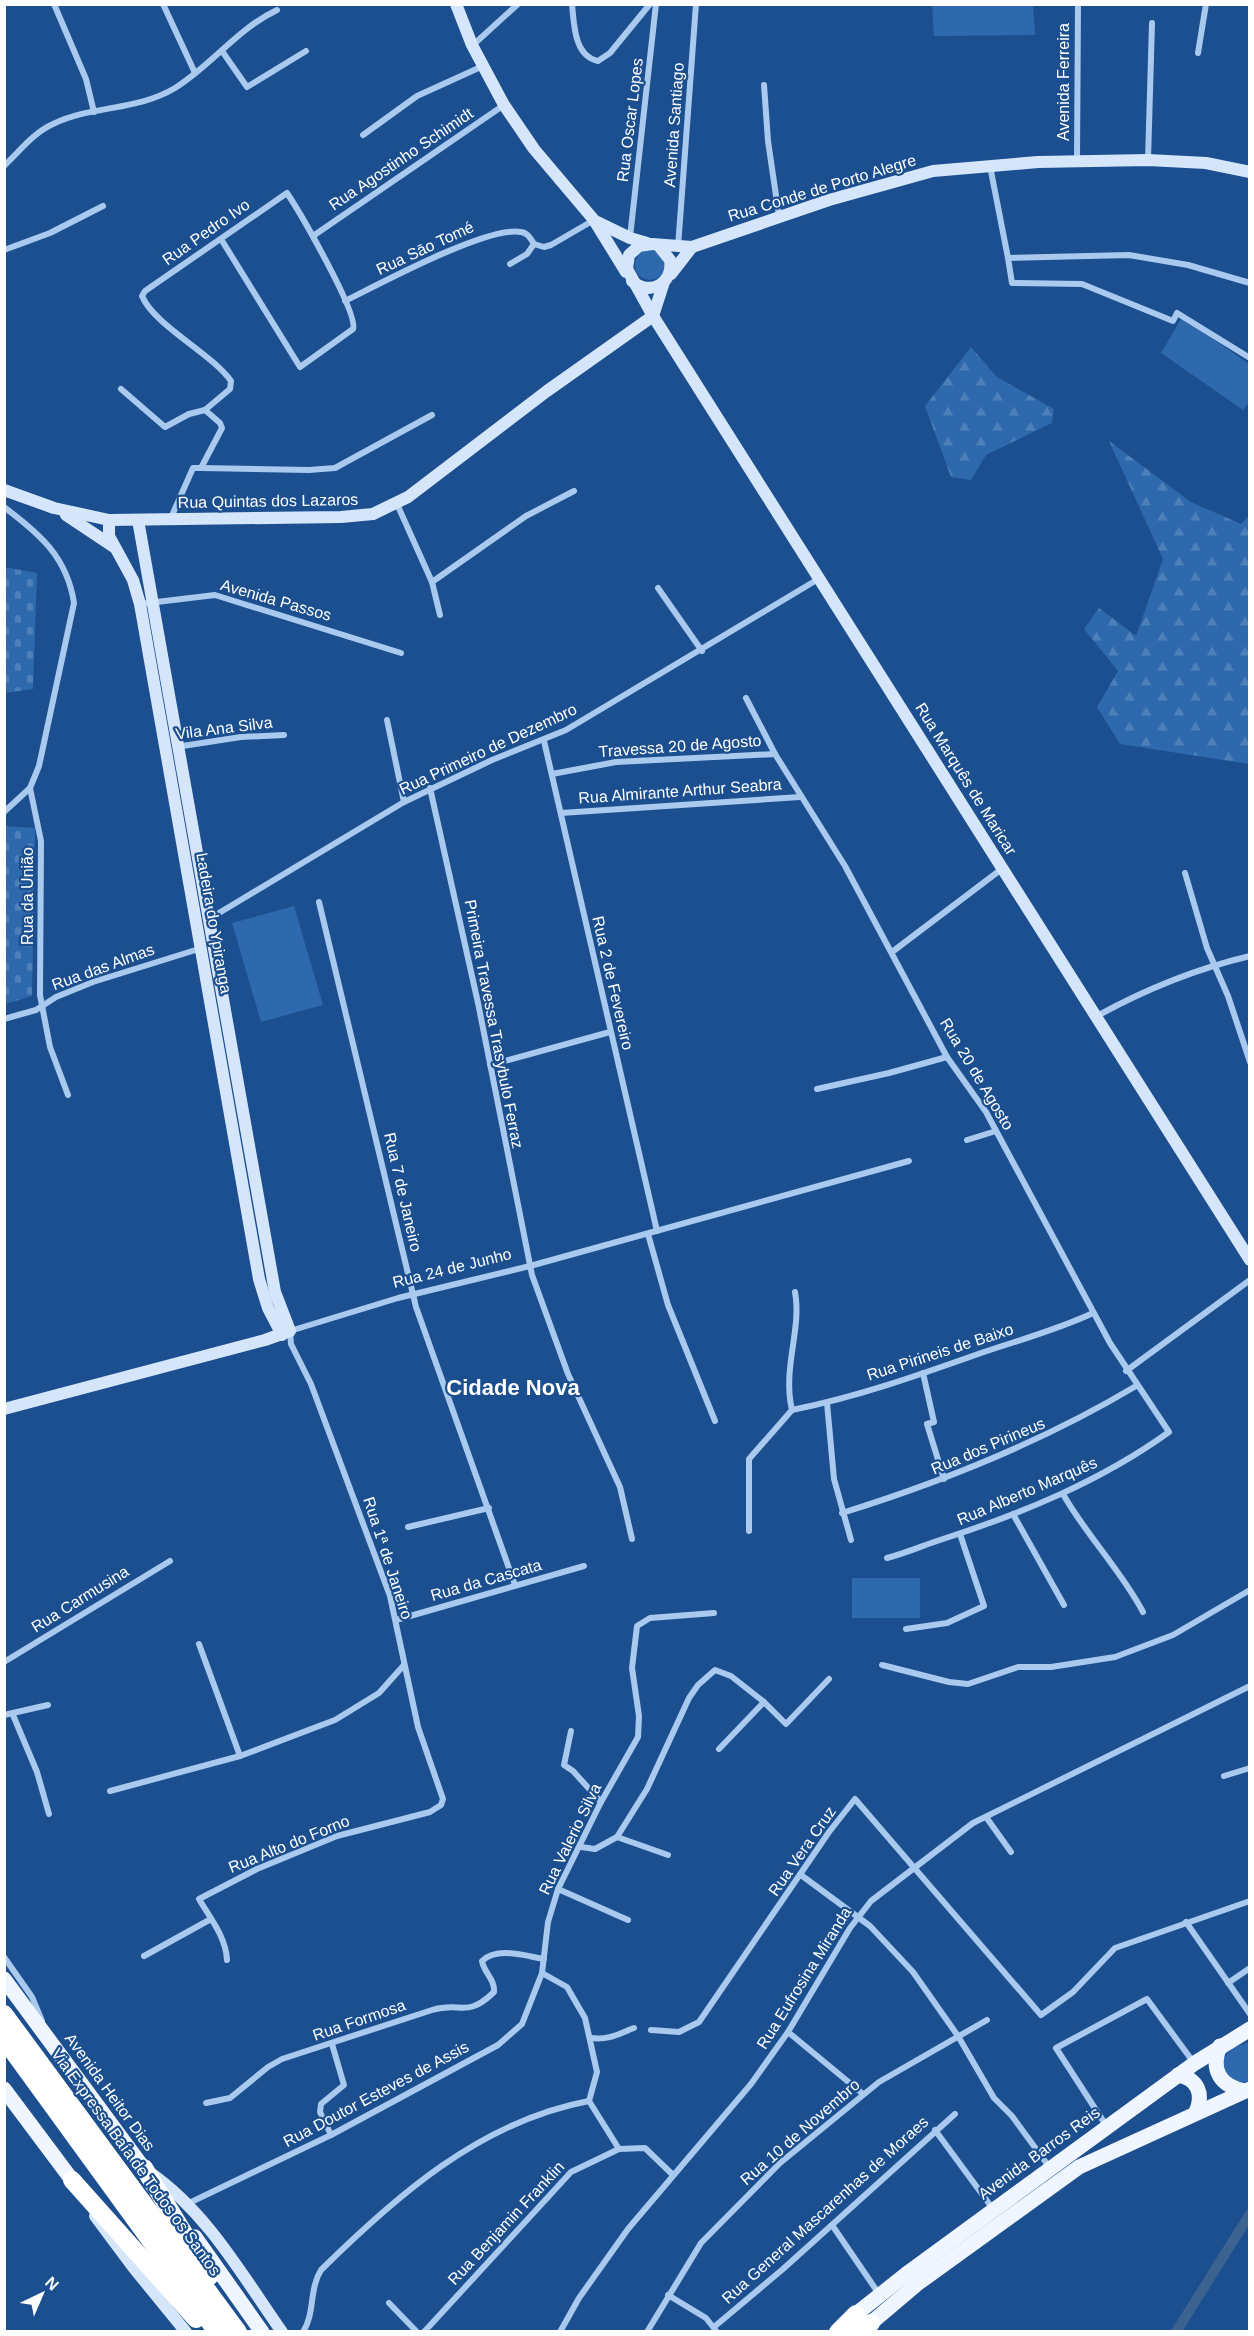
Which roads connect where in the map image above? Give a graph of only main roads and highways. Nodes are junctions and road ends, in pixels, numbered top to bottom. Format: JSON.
{"nodes":[{"id":1,"x":456,"y":4,"type":"edge"},
{"id":2,"x":1250,"y":172,"type":"edge"},
{"id":3,"x":588,"y":223,"type":"junction"},
{"id":4,"x":655,"y":244,"type":"junction"},
{"id":5,"x":692,"y":247,"type":"junction"},
{"id":6,"x":630,"y":277,"type":"junction"},
{"id":7,"x":666,"y":280,"type":"junction"},
{"id":8,"x":653,"y":316,"type":"junction"},
{"id":9,"x":4,"y":490,"type":"edge"},
{"id":10,"x":54,"y":508,"type":"junction"},
{"id":11,"x":109,"y":520,"type":"junction"},
{"id":12,"x":138,"y":520,"type":"junction"},
{"id":13,"x":114,"y":548,"type":"junction"},
{"id":14,"x":146,"y":603,"type":"junction"},
{"id":15,"x":1246,"y":1246,"type":"edge"},
{"id":16,"x":1250,"y":1260,"type":"edge"},
{"id":17,"x":288,"y":1337,"type":"joint"},
{"id":18,"x":4,"y":1409,"type":"edge"},
{"id":19,"x":4,"y":1979,"type":"edge"},
{"id":20,"x":4,"y":2014,"type":"edge"},
{"id":21,"x":1250,"y":2029,"type":"edge"},
{"id":22,"x":4,"y":2039,"type":"edge"},
{"id":23,"x":1220,"y":2046,"type":"junction"},
{"id":24,"x":1178,"y":2075,"type":"junction"},
{"id":25,"x":4,"y":2089,"type":"edge"},
{"id":26,"x":1247,"y":2090,"type":"edge"},
{"id":27,"x":1196,"y":2112,"type":"junction"},
{"id":28,"x":144,"y":2168,"type":"junction"},
{"id":29,"x":72,"y":2180,"type":"junction"},
{"id":30,"x":175,"y":2251,"type":"junction"},
{"id":31,"x":863,"y":2325,"type":"edge"},
{"id":32,"x":186,"y":2331,"type":"edge"},
{"id":33,"x":208,"y":2331,"type":"edge"},
{"id":34,"x":218,"y":2331,"type":"edge"},
{"id":35,"x":238,"y":2331,"type":"edge"},
{"id":36,"x":244,"y":2331,"type":"edge"},
{"id":37,"x":262,"y":2331,"type":"edge"},
{"id":38,"x":282,"y":2331,"type":"edge"},
{"id":39,"x":826,"y":2331,"type":"edge"},
{"id":40,"x":838,"y":2331,"type":"edge"}],
"edges":[{"from":1,"to":3,"type":"main road"},
{"from":2,"to":5,"type":"main road","name":"Rua Conde de Porto Alegre"},
{"from":3,"to":4,"type":"main road","name":"Rua Conde de Porto Alegre"},
{"from":3,"to":6,"type":"main road","name":"Rua Marquês de Maricar"},
{"from":4,"to":5,"type":"main road","name":"Rua Conde de Porto Alegre"},
{"from":4,"to":6,"type":"main road"},
{"from":4,"to":7,"type":"main road"},
{"from":5,"to":7,"type":"main road"},
{"from":6,"to":7,"type":"main road"},
{"from":6,"to":8,"type":"main road","name":"Rua Marquês de Maricar"},
{"from":7,"to":8,"type":"main road"},
{"from":8,"to":12,"type":"main road","name":"Rua Quintas dos Lazaros"},
{"from":8,"to":15,"type":"main road","name":"Rua Marquês de Maricar"},
{"from":9,"to":10,"type":"main road","name":"Rua Quintas dos Lazaros"},
{"from":10,"to":11,"type":"main road","name":"Rua Quintas dos Lazaros"},
{"from":10,"to":13,"type":"main road"},
{"from":11,"to":12,"type":"main road","name":"Rua Quintas dos Lazaros"},
{"from":11,"to":13,"type":"main road","name":"Ladeira do Ypiranga"},
{"from":12,"to":14,"type":"main road","name":"Ladeira do Ypiranga"},
{"from":13,"to":14,"type":"main road","name":"Ladeira do Ypiranga"},
{"from":14,"to":17,"type":"main road","name":"Ladeira do Ypiranga"},
{"from":15,"to":16,"type":"main road","name":"Rua Marquês de Maricar"},
{"from":17,"to":18,"type":"main road","name":"Rua 24 de Junho"},
{"from":19,"to":28,"type":"main road","name":"Avenida Heitor Dias"},
{"from":20,"to":30,"type":"highway","name":"Via Expressa Baía de Todos os Santos"},
{"from":21,"to":23,"type":"main road","name":"Avenida Barros Reis"},
{"from":22,"to":30,"type":"highway","name":"Via Expressa Baía de Todos os Santos"},
{"from":23,"to":24,"type":"main road","name":"Avenida Barros Reis"},
{"from":23,"to":26,"type":"main road"},
{"from":24,"to":27,"type":"main road"},
{"from":24,"to":31,"type":"main road","name":"Avenida Barros Reis"},
{"from":25,"to":29,"type":"main road"},
{"from":26,"to":27,"type":"main road","name":"Avenida Barros Reis"},
{"from":27,"to":31,"type":"main road","name":"Avenida Barros Reis"},
{"from":28,"to":30,"type":"highway"},
{"from":28,"to":38,"type":"main road","name":"Avenida Heitor Dias"},
{"from":29,"to":30,"type":"highway"},
{"from":29,"to":32,"type":"main road"},
{"from":30,"to":33,"type":"highway"},
{"from":30,"to":34,"type":"highway","name":"Via Expressa Baía de Todos os Santos"},
{"from":30,"to":35,"type":"highway","name":"Via Expressa Baía de Todos os Santos"},
{"from":30,"to":36,"type":"highway"},
{"from":30,"to":37,"type":"main road"},
{"from":31,"to":39,"type":"main road","name":"Avenida Barros Reis"},
{"from":31,"to":40,"type":"highway","name":"Avenida Barros Reis"}]}
